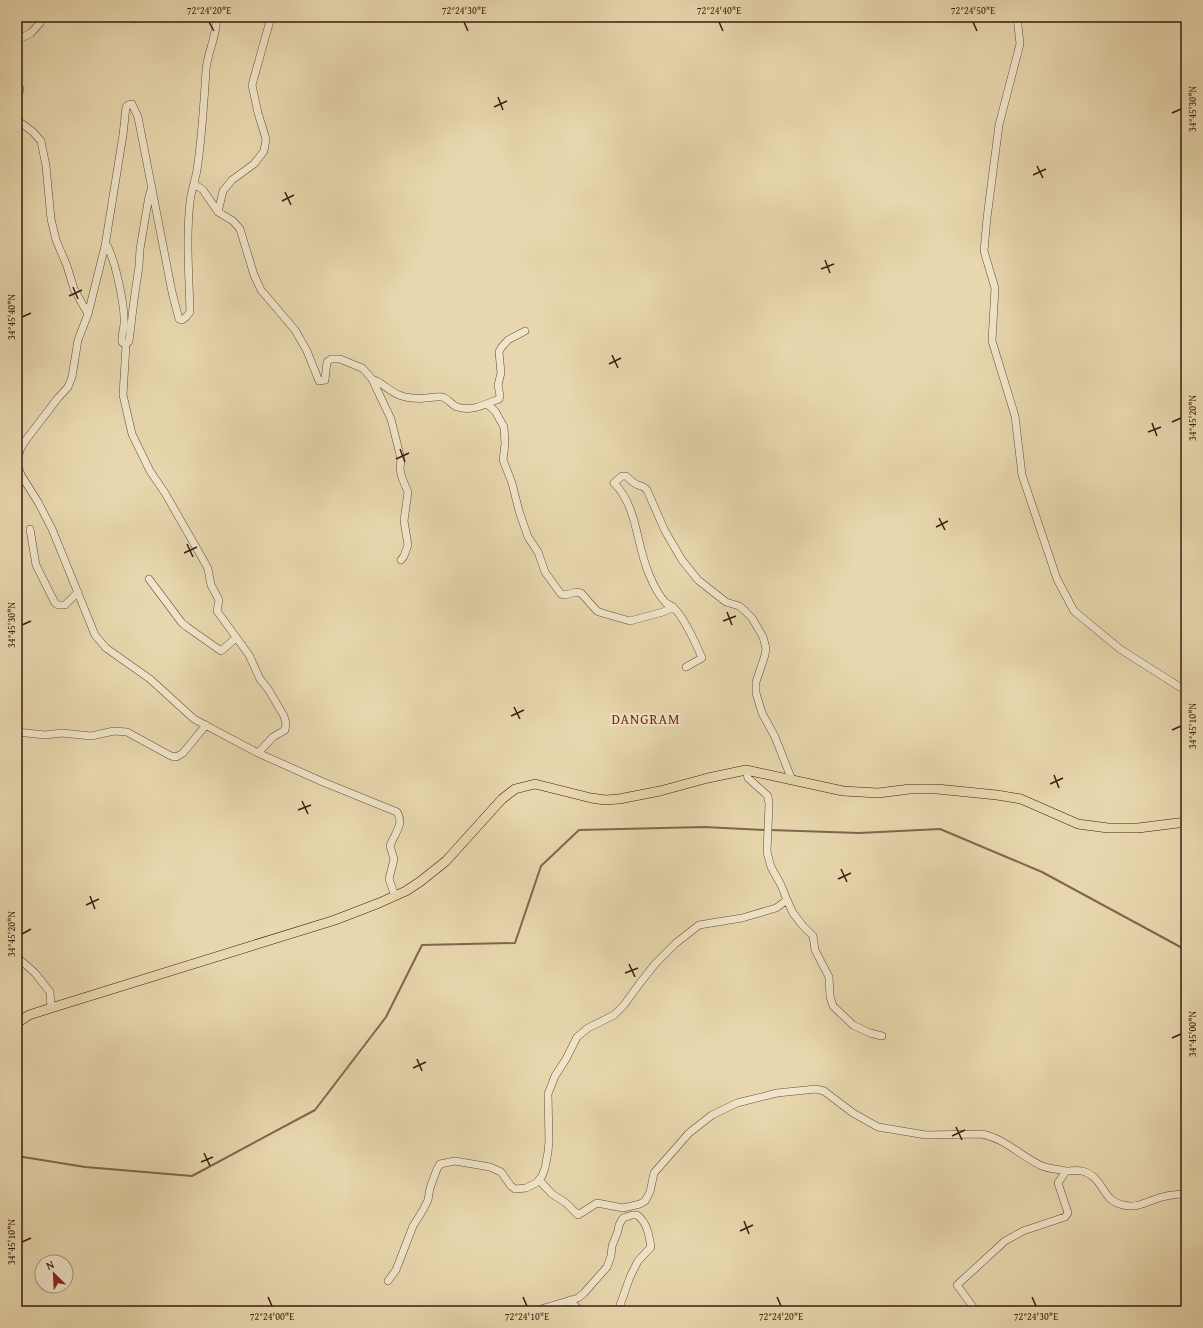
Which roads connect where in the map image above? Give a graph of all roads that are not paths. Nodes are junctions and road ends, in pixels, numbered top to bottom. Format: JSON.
{"nodes":[{"id":1,"x":40,"y":17,"type":"edge"},
{"id":2,"x":133,"y":17,"type":"edge"},
{"id":3,"x":136,"y":17,"type":"edge"},
{"id":4,"x":216,"y":17,"type":"edge"},
{"id":5,"x":271,"y":17,"type":"edge"},
{"id":6,"x":1017,"y":17,"type":"edge"},
{"id":7,"x":17,"y":42,"type":"edge"},
{"id":8,"x":17,"y":83,"type":"edge"},
{"id":9,"x":17,"y":102,"type":"edge"},
{"id":10,"x":17,"y":120,"type":"edge"},
{"id":11,"x":194,"y":184,"type":"junction"},
{"id":12,"x":152,"y":186,"type":"junction"},
{"id":13,"x":218,"y":212,"type":"junction"},
{"id":14,"x":106,"y":244,"type":"junction"},
{"id":15,"x":88,"y":314,"type":"junction"},
{"id":16,"x":524,"y":331,"type":"dead end"},
{"id":17,"x":126,"y":345,"type":"junction"},
{"id":18,"x":372,"y":380,"type":"junction"},
{"id":19,"x":487,"y":404,"type":"junction"},
{"id":20,"x":17,"y":463,"type":"edge"},
{"id":21,"x":30,"y":529,"type":"dead end"},
{"id":22,"x":401,"y":560,"type":"dead end"},
{"id":23,"x":150,"y":579,"type":"dead end"},
{"id":24,"x":78,"y":592,"type":"junction"},
{"id":25,"x":673,"y":607,"type":"junction"},
{"id":26,"x":236,"y":638,"type":"junction"},
{"id":27,"x":686,"y":667,"type":"dead end"},
{"id":28,"x":1186,"y":691,"type":"edge"},
{"id":29,"x":206,"y":725,"type":"junction"},
{"id":30,"x":17,"y":732,"type":"edge"},
{"id":31,"x":258,"y":753,"type":"junction"},
{"id":32,"x":746,"y":770,"type":"junction"},
{"id":33,"x":792,"y":780,"type":"junction"},
{"id":34,"x":1186,"y":822,"type":"edge"},
{"id":35,"x":395,"y":896,"type":"junction"},
{"id":36,"x":787,"y":900,"type":"junction"},
{"id":37,"x":17,"y":957,"type":"edge"},
{"id":38,"x":51,"y":1008,"type":"junction"},
{"id":39,"x":17,"y":1022,"type":"edge"},
{"id":40,"x":882,"y":1036,"type":"dead end"},
{"id":41,"x":1066,"y":1171,"type":"junction"},
{"id":42,"x":538,"y":1180,"type":"junction"},
{"id":43,"x":1186,"y":1194,"type":"edge"},
{"id":44,"x":637,"y":1204,"type":"junction"},
{"id":45,"x":637,"y":1215,"type":"junction"},
{"id":46,"x":388,"y":1282,"type":"dead end"},
{"id":47,"x":570,"y":1300,"type":"junction"},
{"id":48,"x":534,"y":1311,"type":"edge"},
{"id":49,"x":580,"y":1311,"type":"edge"},
{"id":50,"x":618,"y":1311,"type":"edge"},
{"id":51,"x":976,"y":1311,"type":"edge"}],
"edges":[{"from":1,"to":7,"type":"street"},
{"from":2,"to":3,"type":"street"},
{"from":4,"to":11,"type":"street"},
{"from":5,"to":13,"type":"street"},
{"from":6,"to":28,"type":"street"},
{"from":8,"to":9,"type":"street"},
{"from":10,"to":15,"type":"street"},
{"from":11,"to":12,"type":"street"},
{"from":11,"to":13,"type":"street"},
{"from":12,"to":14,"type":"street"},
{"from":12,"to":17,"type":"street"},
{"from":13,"to":18,"type":"street"},
{"from":14,"to":15,"type":"street"},
{"from":14,"to":17,"type":"street"},
{"from":15,"to":20,"type":"street"},
{"from":16,"to":19,"type":"street"},
{"from":17,"to":26,"type":"street"},
{"from":18,"to":19,"type":"street"},
{"from":18,"to":22,"type":"street"},
{"from":19,"to":25,"type":"street"},
{"from":20,"to":24,"type":"street"},
{"from":21,"to":24,"type":"street"},
{"from":23,"to":26,"type":"street"},
{"from":24,"to":29,"type":"street"},
{"from":25,"to":27,"type":"street"},
{"from":25,"to":33,"type":"street"},
{"from":26,"to":31,"type":"street"},
{"from":29,"to":30,"type":"street"},
{"from":29,"to":31,"type":"street"},
{"from":31,"to":35,"type":"street"},
{"from":32,"to":33,"type":"main road"},
{"from":32,"to":35,"type":"main road"},
{"from":32,"to":36,"type":"street"},
{"from":33,"to":34,"type":"main road"},
{"from":35,"to":38,"type":"main road"},
{"from":36,"to":40,"type":"street"},
{"from":36,"to":42,"type":"street"},
{"from":37,"to":38,"type":"street"},
{"from":38,"to":39,"type":"main road"},
{"from":41,"to":43,"type":"street"},
{"from":41,"to":44,"type":"street"},
{"from":41,"to":51,"type":"street"},
{"from":42,"to":44,"type":"street"},
{"from":42,"to":46,"type":"street"},
{"from":44,"to":45,"type":"street"},
{"from":45,"to":47,"type":"street"},
{"from":45,"to":50,"type":"street"},
{"from":47,"to":48,"type":"street"},
{"from":47,"to":49,"type":"street"}]}
